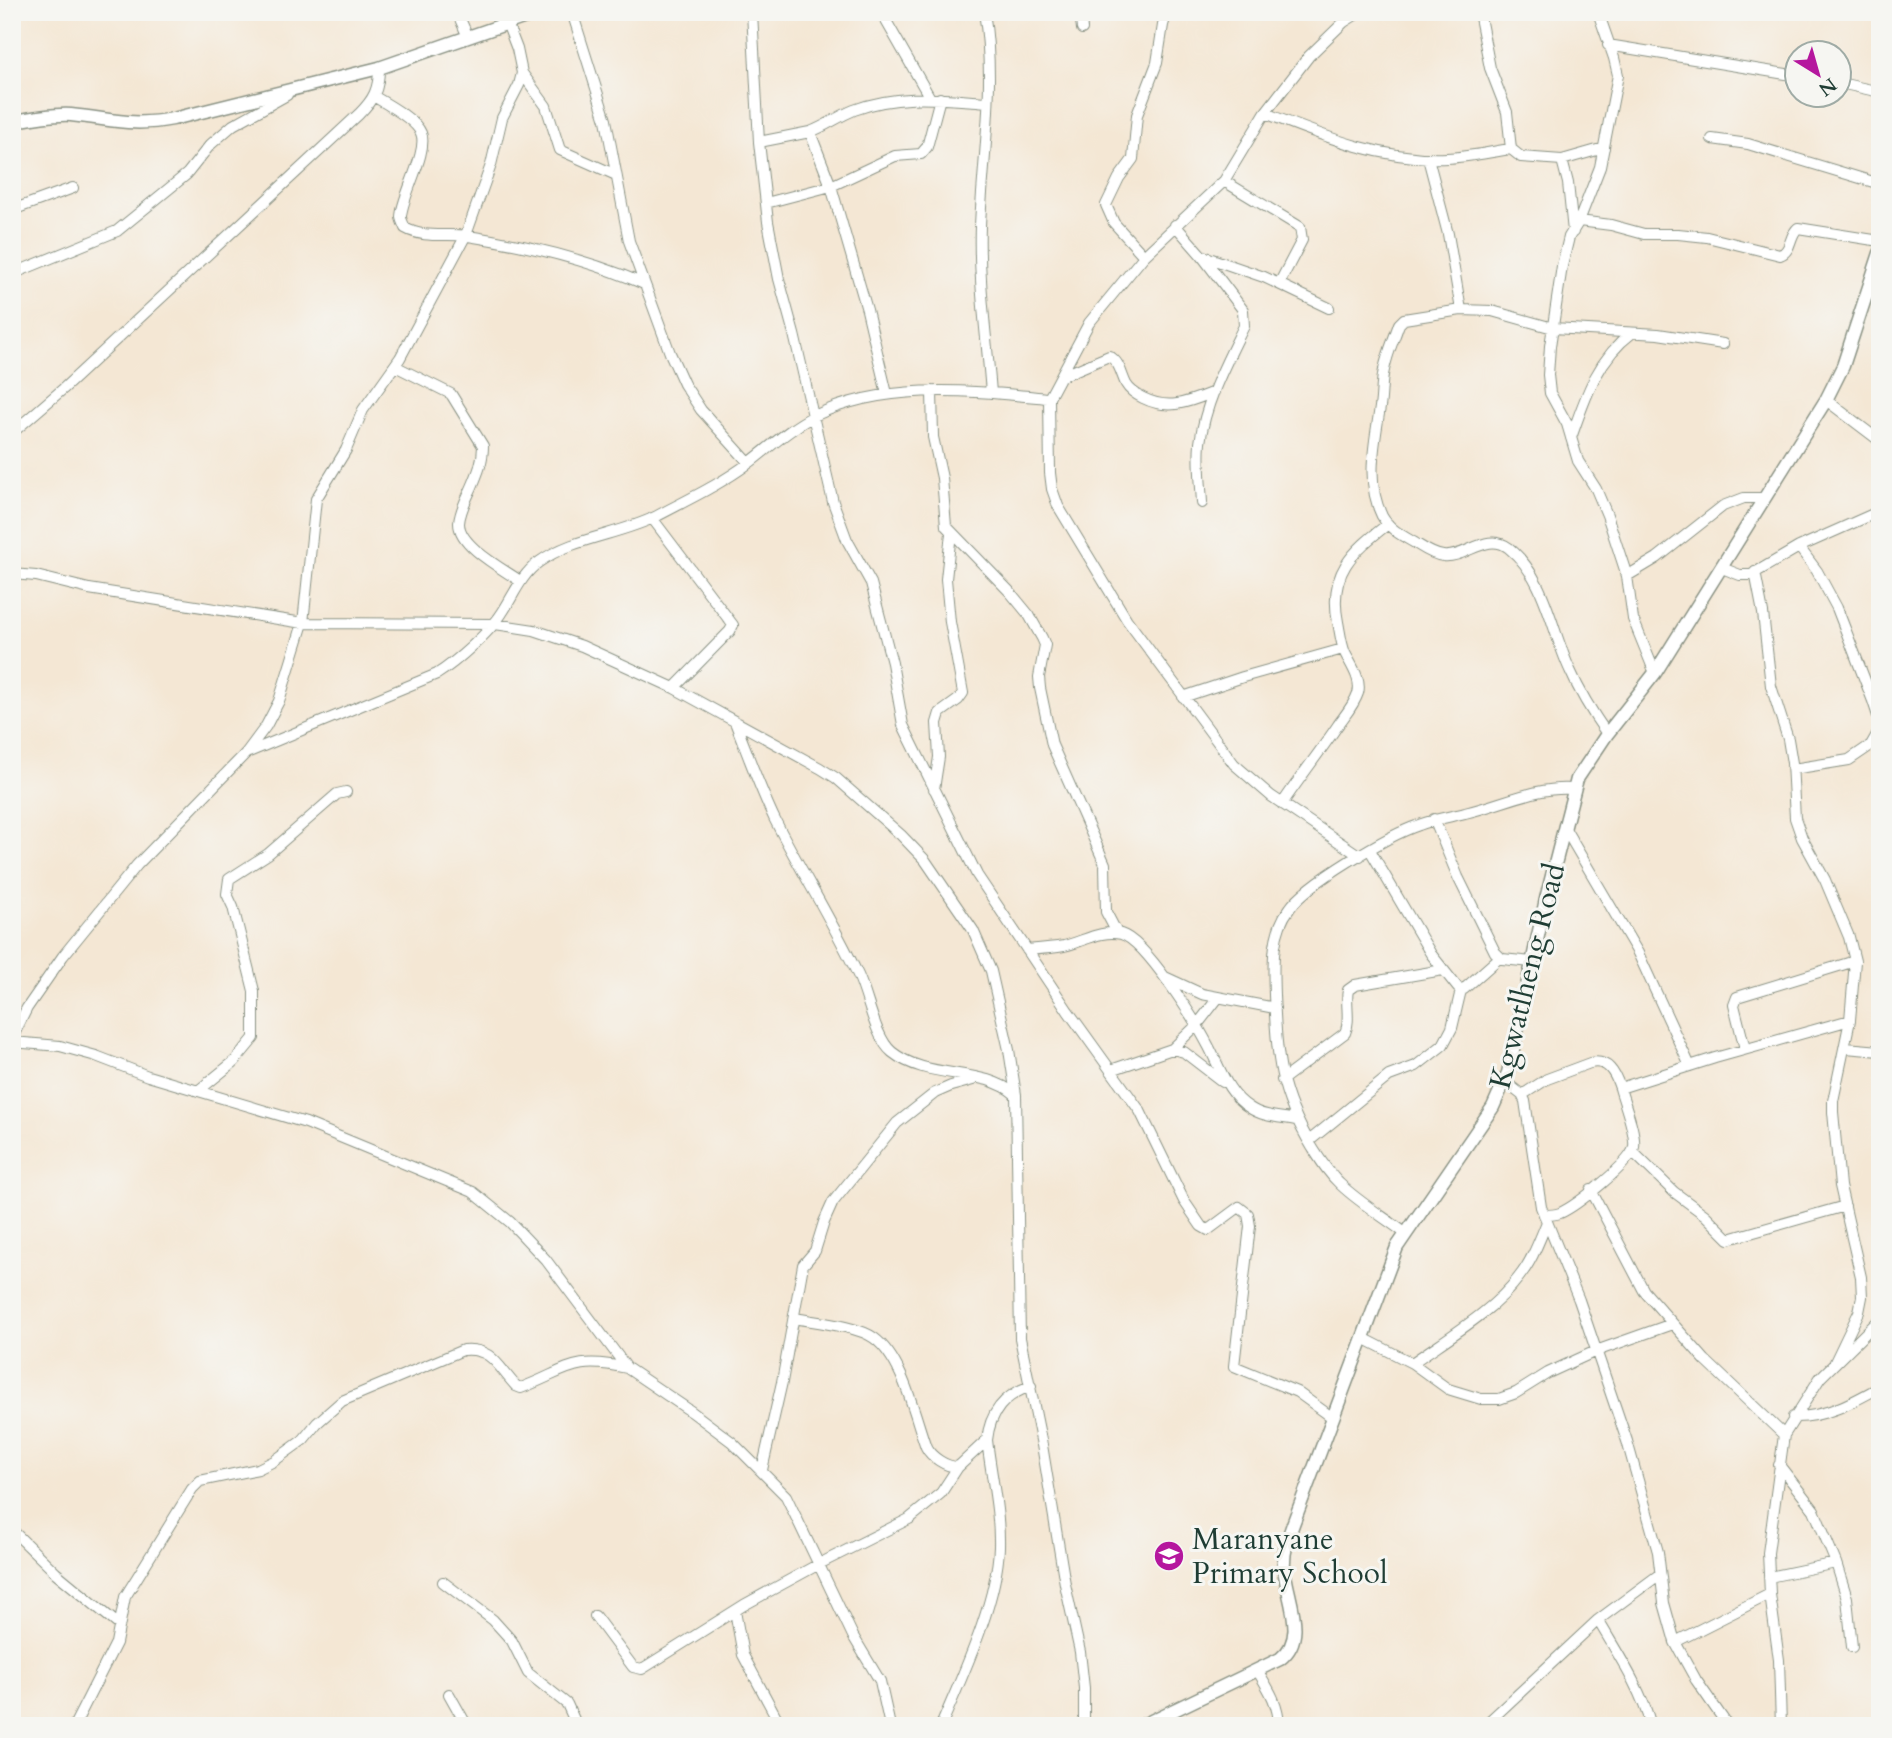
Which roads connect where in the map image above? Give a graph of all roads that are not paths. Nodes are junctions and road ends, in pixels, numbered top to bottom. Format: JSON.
{"nodes":[{"id":1,"x":457,"y":12,"type":"edge"},
{"id":2,"x":540,"y":12,"type":"edge"},
{"id":3,"x":572,"y":12,"type":"edge"},
{"id":4,"x":752,"y":12,"type":"edge"},
{"id":5,"x":881,"y":12,"type":"edge"},
{"id":6,"x":984,"y":12,"type":"edge"},
{"id":7,"x":1080,"y":12,"type":"edge"},
{"id":8,"x":1167,"y":12,"type":"edge"},
{"id":9,"x":1360,"y":12,"type":"edge"},
{"id":10,"x":1479,"y":12,"type":"edge"},
{"id":11,"x":1598,"y":12,"type":"edge"},
{"id":12,"x":507,"y":23,"type":"junction"},
{"id":13,"x":1082,"y":29,"type":"dead end"},
{"id":14,"x":468,"y":37,"type":"junction"},
{"id":15,"x":1608,"y":44,"type":"junction"},
{"id":16,"x":379,"y":68,"type":"junction"},
{"id":17,"x":522,"y":73,"type":"junction"},
{"id":18,"x":1784,"y":74,"type":"edge"},
{"id":19,"x":306,"y":86,"type":"junction"},
{"id":20,"x":1854,"y":86,"type":"edge"},
{"id":21,"x":1880,"y":92,"type":"edge"},
{"id":22,"x":375,"y":97,"type":"junction"},
{"id":23,"x":935,"y":98,"type":"junction"},
{"id":24,"x":988,"y":102,"type":"junction"},
{"id":25,"x":1265,"y":113,"type":"junction"},
{"id":26,"x":12,"y":122,"type":"edge"},
{"id":27,"x":810,"y":132,"type":"junction"},
{"id":28,"x":1712,"y":139,"type":"dead end"},
{"id":29,"x":759,"y":142,"type":"junction"},
{"id":30,"x":1604,"y":148,"type":"junction"},
{"id":31,"x":1511,"y":149,"type":"junction"},
{"id":32,"x":1428,"y":158,"type":"junction"},
{"id":33,"x":1562,"y":160,"type":"junction"},
{"id":34,"x":616,"y":175,"type":"junction"},
{"id":35,"x":1224,"y":181,"type":"junction"},
{"id":36,"x":1880,"y":184,"type":"edge"},
{"id":37,"x":831,"y":186,"type":"junction"},
{"id":38,"x":73,"y":188,"type":"dead end"},
{"id":39,"x":766,"y":203,"type":"junction"},
{"id":40,"x":12,"y":210,"type":"edge"},
{"id":41,"x":1579,"y":221,"type":"junction"},
{"id":42,"x":1175,"y":225,"type":"junction"},
{"id":43,"x":1573,"y":232,"type":"junction"},
{"id":44,"x":466,"y":235,"type":"junction"},
{"id":45,"x":1880,"y":241,"type":"edge"},
{"id":46,"x":1880,"y":253,"type":"edge"},
{"id":47,"x":1144,"y":256,"type":"junction"},
{"id":48,"x":1202,"y":256,"type":"junction"},
{"id":49,"x":12,"y":274,"type":"edge"},
{"id":50,"x":644,"y":284,"type":"junction"},
{"id":51,"x":1279,"y":284,"type":"junction"},
{"id":52,"x":1329,"y":308,"type":"dead end"},
{"id":53,"x":1461,"y":310,"type":"junction"},
{"id":54,"x":1553,"y":328,"type":"junction"},
{"id":55,"x":1632,"y":333,"type":"junction"},
{"id":56,"x":1723,"y":344,"type":"dead end"},
{"id":57,"x":395,"y":366,"type":"junction"},
{"id":58,"x":1062,"y":376,"type":"junction"},
{"id":59,"x":932,"y":391,"type":"junction"},
{"id":60,"x":1214,"y":392,"type":"junction"},
{"id":61,"x":991,"y":393,"type":"junction"},
{"id":62,"x":887,"y":394,"type":"junction"},
{"id":63,"x":1049,"y":398,"type":"junction"},
{"id":64,"x":1826,"y":400,"type":"junction"},
{"id":65,"x":813,"y":416,"type":"junction"},
{"id":66,"x":12,"y":433,"type":"edge"},
{"id":67,"x":1571,"y":438,"type":"junction"},
{"id":68,"x":1880,"y":441,"type":"edge"},
{"id":69,"x":749,"y":463,"type":"junction"},
{"id":70,"x":1765,"y":498,"type":"junction"},
{"id":71,"x":1202,"y":503,"type":"dead end"},
{"id":72,"x":1880,"y":511,"type":"edge"},
{"id":73,"x":652,"y":519,"type":"junction"},
{"id":74,"x":1388,"y":524,"type":"junction"},
{"id":75,"x":951,"y":533,"type":"junction"},
{"id":76,"x":1798,"y":547,"type":"junction"},
{"id":77,"x":1722,"y":568,"type":"junction"},
{"id":78,"x":1755,"y":572,"type":"junction"},
{"id":79,"x":12,"y":574,"type":"edge"},
{"id":80,"x":1627,"y":576,"type":"junction"},
{"id":81,"x":520,"y":581,"type":"junction"},
{"id":82,"x":303,"y":623,"type":"junction"},
{"id":83,"x":495,"y":624,"type":"junction"},
{"id":84,"x":1343,"y":649,"type":"junction"},
{"id":85,"x":1655,"y":673,"type":"junction"},
{"id":86,"x":674,"y":688,"type":"junction"},
{"id":87,"x":1183,"y":697,"type":"junction"},
{"id":88,"x":735,"y":722,"type":"junction"},
{"id":89,"x":1607,"y":734,"type":"junction"},
{"id":90,"x":246,"y":753,"type":"junction"},
{"id":91,"x":1793,"y":769,"type":"junction"},
{"id":92,"x":934,"y":789,"type":"junction"},
{"id":93,"x":1573,"y":789,"type":"junction"},
{"id":94,"x":346,"y":792,"type":"dead end"},
{"id":95,"x":1282,"y":804,"type":"junction"},
{"id":96,"x":1434,"y":820,"type":"junction"},
{"id":97,"x":1564,"y":827,"type":"junction"},
{"id":98,"x":1370,"y":850,"type":"junction"},
{"id":99,"x":1360,"y":856,"type":"junction"},
{"id":100,"x":1117,"y":933,"type":"junction"},
{"id":101,"x":1027,"y":950,"type":"junction"},
{"id":102,"x":1499,"y":958,"type":"junction"},
{"id":103,"x":1855,"y":961,"type":"junction"},
{"id":104,"x":1532,"y":962,"type":"junction"},
{"id":105,"x":1443,"y":970,"type":"junction"},
{"id":106,"x":1164,"y":977,"type":"junction"},
{"id":107,"x":1461,"y":990,"type":"junction"},
{"id":108,"x":1218,"y":998,"type":"junction"},
{"id":109,"x":1275,"y":1008,"type":"junction"},
{"id":110,"x":1850,"y":1020,"type":"junction"},
{"id":111,"x":1197,"y":1025,"type":"junction"},
{"id":112,"x":12,"y":1040,"type":"edge"},
{"id":113,"x":1846,"y":1048,"type":"junction"},
{"id":114,"x":1172,"y":1049,"type":"junction"},
{"id":115,"x":1745,"y":1049,"type":"junction"},
{"id":116,"x":1880,"y":1051,"type":"edge"},
{"id":117,"x":1690,"y":1066,"type":"junction"},
{"id":118,"x":1111,"y":1070,"type":"junction"},
{"id":119,"x":976,"y":1079,"type":"junction"},
{"id":120,"x":1282,"y":1080,"type":"junction"},
{"id":121,"x":1504,"y":1081,"type":"junction"},
{"id":122,"x":1227,"y":1085,"type":"junction"},
{"id":123,"x":1620,"y":1088,"type":"junction"},
{"id":124,"x":198,"y":1091,"type":"junction"},
{"id":125,"x":1016,"y":1095,"type":"junction"},
{"id":126,"x":1522,"y":1095,"type":"junction"},
{"id":127,"x":1296,"y":1120,"type":"junction"},
{"id":128,"x":1308,"y":1140,"type":"junction"},
{"id":129,"x":1633,"y":1152,"type":"junction"},
{"id":130,"x":1591,"y":1190,"type":"junction"},
{"id":131,"x":1845,"y":1206,"type":"junction"},
{"id":132,"x":1546,"y":1219,"type":"junction"},
{"id":133,"x":1405,"y":1233,"type":"junction"},
{"id":134,"x":794,"y":1318,"type":"junction"},
{"id":135,"x":1880,"y":1319,"type":"edge"},
{"id":136,"x":1672,"y":1324,"type":"junction"},
{"id":137,"x":1363,"y":1338,"type":"junction"},
{"id":138,"x":1596,"y":1352,"type":"junction"},
{"id":139,"x":1835,"y":1362,"type":"junction"},
{"id":140,"x":1412,"y":1363,"type":"junction"},
{"id":141,"x":627,"y":1368,"type":"junction"},
{"id":142,"x":1031,"y":1386,"type":"junction"},
{"id":143,"x":1880,"y":1387,"type":"edge"},
{"id":144,"x":1793,"y":1417,"type":"junction"},
{"id":145,"x":1333,"y":1418,"type":"junction"},
{"id":146,"x":1784,"y":1435,"type":"junction"},
{"id":147,"x":987,"y":1440,"type":"junction"},
{"id":148,"x":1779,"y":1465,"type":"junction"},
{"id":149,"x":958,"y":1467,"type":"junction"},
{"id":150,"x":762,"y":1469,"type":"junction"},
{"id":151,"x":12,"y":1530,"type":"edge"},
{"id":152,"x":1836,"y":1563,"type":"junction"},
{"id":153,"x":819,"y":1564,"type":"junction"},
{"id":154,"x":1660,"y":1574,"type":"junction"},
{"id":155,"x":1769,"y":1577,"type":"junction"},
{"id":156,"x":443,"y":1582,"type":"dead end"},
{"id":157,"x":1770,"y":1594,"type":"junction"},
{"id":158,"x":735,"y":1611,"type":"junction"},
{"id":159,"x":595,"y":1616,"type":"dead end"},
{"id":160,"x":1598,"y":1620,"type":"junction"},
{"id":161,"x":119,"y":1625,"type":"junction"},
{"id":162,"x":1675,"y":1642,"type":"junction"},
{"id":163,"x":1852,"y":1647,"type":"dead end"},
{"id":164,"x":1257,"y":1670,"type":"junction"},
{"id":165,"x":449,"y":1694,"type":"dead end"},
{"id":166,"x":74,"y":1726,"type":"edge"},
{"id":167,"x":467,"y":1726,"type":"edge"},
{"id":168,"x":577,"y":1726,"type":"edge"},
{"id":169,"x":781,"y":1726,"type":"edge"},
{"id":170,"x":890,"y":1726,"type":"edge"},
{"id":171,"x":941,"y":1726,"type":"edge"},
{"id":172,"x":1084,"y":1726,"type":"edge"},
{"id":173,"x":1141,"y":1726,"type":"edge"},
{"id":174,"x":1279,"y":1726,"type":"edge"},
{"id":175,"x":1485,"y":1726,"type":"edge"},
{"id":176,"x":1651,"y":1726,"type":"edge"},
{"id":177,"x":1728,"y":1726,"type":"edge"},
{"id":178,"x":1781,"y":1726,"type":"edge"}],
"edges":[{"from":1,"to":14,"type":"street"},
{"from":2,"to":12,"type":"street"},
{"from":3,"to":34,"type":"street"},
{"from":4,"to":29,"type":"street"},
{"from":5,"to":23,"type":"street"},
{"from":6,"to":24,"type":"street"},
{"from":7,"to":13,"type":"street"},
{"from":8,"to":47,"type":"street"},
{"from":9,"to":25,"type":"street"},
{"from":10,"to":31,"type":"street"},
{"from":11,"to":15,"type":"street"},
{"from":12,"to":14,"type":"street"},
{"from":12,"to":17,"type":"street"},
{"from":14,"to":16,"type":"street"},
{"from":15,"to":18,"type":"street"},
{"from":15,"to":30,"type":"street"},
{"from":16,"to":19,"type":"street"},
{"from":16,"to":22,"type":"street"},
{"from":17,"to":34,"type":"street"},
{"from":17,"to":44,"type":"street"},
{"from":19,"to":26,"type":"street"},
{"from":19,"to":49,"type":"street"},
{"from":20,"to":21,"type":"street"},
{"from":22,"to":44,"type":"street"},
{"from":22,"to":66,"type":"street"},
{"from":23,"to":24,"type":"street"},
{"from":23,"to":27,"type":"street"},
{"from":23,"to":37,"type":"street"},
{"from":24,"to":61,"type":"street"},
{"from":25,"to":32,"type":"street"},
{"from":25,"to":35,"type":"street"},
{"from":27,"to":29,"type":"street"},
{"from":27,"to":37,"type":"street"},
{"from":28,"to":36,"type":"street"},
{"from":29,"to":39,"type":"street"},
{"from":30,"to":33,"type":"street"},
{"from":30,"to":41,"type":"street"},
{"from":31,"to":32,"type":"street"},
{"from":31,"to":33,"type":"street"},
{"from":32,"to":53,"type":"street"},
{"from":33,"to":43,"type":"street"},
{"from":34,"to":50,"type":"street"},
{"from":35,"to":42,"type":"street"},
{"from":35,"to":51,"type":"street"},
{"from":37,"to":39,"type":"street"},
{"from":37,"to":62,"type":"street"},
{"from":38,"to":40,"type":"street"},
{"from":39,"to":65,"type":"street"},
{"from":41,"to":43,"type":"street"},
{"from":41,"to":45,"type":"street"},
{"from":42,"to":47,"type":"street"},
{"from":42,"to":48,"type":"street"},
{"from":43,"to":54,"type":"street"},
{"from":44,"to":50,"type":"street"},
{"from":44,"to":57,"type":"street"},
{"from":46,"to":64,"type":"street","name":"Kgwatlheng Road"},
{"from":47,"to":58,"type":"street"},
{"from":48,"to":51,"type":"street"},
{"from":48,"to":60,"type":"street"},
{"from":50,"to":69,"type":"street"},
{"from":51,"to":52,"type":"street"},
{"from":53,"to":54,"type":"street"},
{"from":53,"to":74,"type":"street"},
{"from":54,"to":55,"type":"street"},
{"from":54,"to":67,"type":"street"},
{"from":55,"to":56,"type":"street"},
{"from":55,"to":67,"type":"street"},
{"from":57,"to":81,"type":"street"},
{"from":57,"to":82,"type":"street"},
{"from":58,"to":60,"type":"street"},
{"from":58,"to":63,"type":"street"},
{"from":59,"to":61,"type":"street"},
{"from":59,"to":62,"type":"street"},
{"from":59,"to":75,"type":"street"},
{"from":60,"to":71,"type":"street"},
{"from":61,"to":63,"type":"street"},
{"from":62,"to":65,"type":"street"},
{"from":63,"to":87,"type":"street"},
{"from":64,"to":68,"type":"street"},
{"from":64,"to":70,"type":"street","name":"Kgwatlheng Road"},
{"from":65,"to":69,"type":"street"},
{"from":65,"to":92,"type":"street"},
{"from":67,"to":80,"type":"street"},
{"from":69,"to":73,"type":"street"},
{"from":70,"to":77,"type":"street","name":"Kgwatlheng Road"},
{"from":70,"to":80,"type":"street"},
{"from":72,"to":76,"type":"street"},
{"from":73,"to":81,"type":"street"},
{"from":73,"to":86,"type":"street"},
{"from":74,"to":84,"type":"street"},
{"from":74,"to":89,"type":"street"},
{"from":75,"to":92,"type":"street"},
{"from":75,"to":100,"type":"street"},
{"from":76,"to":78,"type":"street"},
{"from":76,"to":91,"type":"street"},
{"from":77,"to":78,"type":"street"},
{"from":77,"to":85,"type":"street","name":"Kgwatlheng Road"},
{"from":78,"to":91,"type":"street"},
{"from":79,"to":82,"type":"street"},
{"from":80,"to":85,"type":"street"},
{"from":81,"to":83,"type":"street"},
{"from":82,"to":83,"type":"street"},
{"from":82,"to":90,"type":"street"},
{"from":83,"to":86,"type":"street"},
{"from":83,"to":90,"type":"street"},
{"from":84,"to":87,"type":"street"},
{"from":84,"to":95,"type":"street"},
{"from":85,"to":89,"type":"street","name":"Kgwatlheng Road"},
{"from":86,"to":88,"type":"street"},
{"from":87,"to":95,"type":"street"},
{"from":88,"to":119,"type":"street"},
{"from":88,"to":125,"type":"street"},
{"from":89,"to":93,"type":"street","name":"Kgwatlheng Road"},
{"from":90,"to":112,"type":"street"},
{"from":91,"to":103,"type":"street"},
{"from":92,"to":101,"type":"street"},
{"from":93,"to":96,"type":"street"},
{"from":93,"to":97,"type":"street","name":"Kgwatlheng Road"},
{"from":94,"to":124,"type":"street"},
{"from":95,"to":99,"type":"street"},
{"from":96,"to":98,"type":"street"},
{"from":96,"to":102,"type":"street"},
{"from":97,"to":104,"type":"street","name":"Kgwatlheng Road"},
{"from":97,"to":117,"type":"street"},
{"from":98,"to":99,"type":"street"},
{"from":98,"to":105,"type":"street"},
{"from":99,"to":109,"type":"street"},
{"from":100,"to":101,"type":"street"},
{"from":100,"to":106,"type":"street"},
{"from":101,"to":118,"type":"street"},
{"from":102,"to":104,"type":"street"},
{"from":102,"to":107,"type":"street"},
{"from":103,"to":110,"type":"street"},
{"from":103,"to":115,"type":"street"},
{"from":104,"to":121,"type":"street","name":"Kgwatlheng Road"},
{"from":105,"to":107,"type":"street"},
{"from":105,"to":120,"type":"street"},
{"from":106,"to":108,"type":"street"},
{"from":106,"to":111,"type":"street"},
{"from":107,"to":128,"type":"street"},
{"from":108,"to":109,"type":"street"},
{"from":108,"to":111,"type":"street"},
{"from":109,"to":120,"type":"street"},
{"from":110,"to":113,"type":"street"},
{"from":110,"to":115,"type":"street"},
{"from":111,"to":114,"type":"street"},
{"from":111,"to":122,"type":"street"},
{"from":112,"to":124,"type":"street"},
{"from":113,"to":116,"type":"street"},
{"from":113,"to":131,"type":"street"},
{"from":114,"to":118,"type":"street"},
{"from":114,"to":122,"type":"street"},
{"from":115,"to":117,"type":"street"},
{"from":117,"to":123,"type":"street"},
{"from":118,"to":145,"type":"street"},
{"from":119,"to":125,"type":"street"},
{"from":119,"to":134,"type":"street"},
{"from":120,"to":127,"type":"street"},
{"from":121,"to":126,"type":"street"},
{"from":121,"to":133,"type":"street","name":"Kgwatlheng Road"},
{"from":122,"to":127,"type":"street"},
{"from":123,"to":126,"type":"street"},
{"from":123,"to":129,"type":"street"},
{"from":124,"to":141,"type":"street"},
{"from":125,"to":142,"type":"street"},
{"from":126,"to":132,"type":"street"},
{"from":127,"to":128,"type":"street"},
{"from":128,"to":133,"type":"street"},
{"from":129,"to":130,"type":"street"},
{"from":129,"to":131,"type":"street"},
{"from":130,"to":132,"type":"street"},
{"from":130,"to":136,"type":"street"},
{"from":131,"to":139,"type":"street"},
{"from":132,"to":138,"type":"street"},
{"from":132,"to":140,"type":"street"},
{"from":133,"to":137,"type":"street","name":"Kgwatlheng Road"},
{"from":134,"to":149,"type":"street"},
{"from":134,"to":150,"type":"street"},
{"from":135,"to":139,"type":"street"},
{"from":136,"to":138,"type":"street"},
{"from":136,"to":146,"type":"street"},
{"from":137,"to":140,"type":"street"},
{"from":137,"to":145,"type":"street","name":"Kgwatlheng Road"},
{"from":138,"to":140,"type":"street"},
{"from":138,"to":154,"type":"street"},
{"from":139,"to":144,"type":"street"},
{"from":141,"to":150,"type":"street"},
{"from":141,"to":161,"type":"street"},
{"from":142,"to":147,"type":"street"},
{"from":142,"to":172,"type":"street"},
{"from":143,"to":144,"type":"street"},
{"from":144,"to":146,"type":"street"},
{"from":145,"to":164,"type":"street","name":"Kgwatlheng Road"},
{"from":146,"to":148,"type":"street"},
{"from":147,"to":149,"type":"street"},
{"from":147,"to":171,"type":"street"},
{"from":148,"to":152,"type":"street"},
{"from":148,"to":155,"type":"street"},
{"from":149,"to":153,"type":"street"},
{"from":150,"to":153,"type":"street"},
{"from":151,"to":161,"type":"street"},
{"from":152,"to":155,"type":"street"},
{"from":152,"to":163,"type":"street"},
{"from":153,"to":158,"type":"street"},
{"from":153,"to":170,"type":"street"},
{"from":154,"to":160,"type":"street"},
{"from":154,"to":162,"type":"street"},
{"from":155,"to":157,"type":"street"},
{"from":156,"to":168,"type":"street"},
{"from":157,"to":162,"type":"street"},
{"from":157,"to":178,"type":"street"},
{"from":158,"to":159,"type":"street"},
{"from":158,"to":169,"type":"street"},
{"from":160,"to":175,"type":"street"},
{"from":160,"to":176,"type":"street"},
{"from":161,"to":166,"type":"street"},
{"from":162,"to":177,"type":"street"},
{"from":164,"to":173,"type":"street","name":"Kgwatlheng Road"},
{"from":164,"to":174,"type":"street"},
{"from":165,"to":167,"type":"street"}]}
